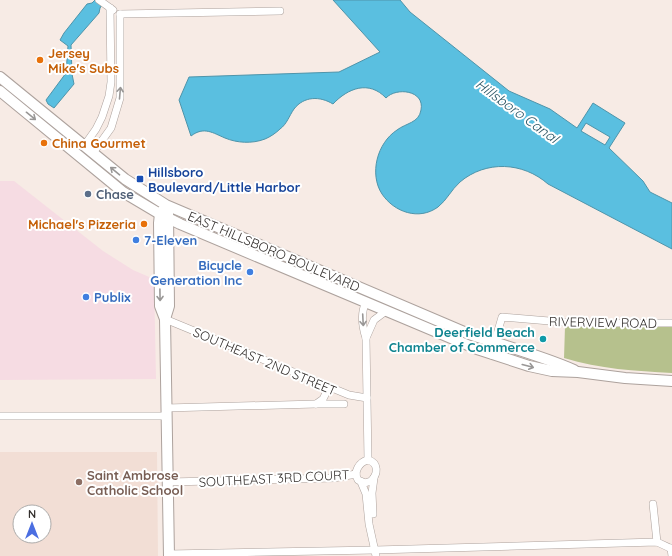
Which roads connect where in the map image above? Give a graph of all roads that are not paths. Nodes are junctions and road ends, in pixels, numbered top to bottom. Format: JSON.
{"nodes":[{"id":1,"x":105,"y":4,"type":"edge"},
{"id":2,"x":280,"y":11,"type":"dead end"},
{"id":3,"x":120,"y":14,"type":"junction"},
{"id":4,"x":111,"y":65,"type":"junction"},
{"id":5,"x":121,"y":65,"type":"junction"},
{"id":6,"x":1,"y":78,"type":"edge"},
{"id":7,"x":0,"y":91,"type":"edge"},
{"id":8,"x":106,"y":107,"type":"junction"},
{"id":9,"x":117,"y":112,"type":"junction"},
{"id":10,"x":66,"y":145,"type":"junction"},
{"id":11,"x":84,"y":146,"type":"junction"},
{"id":12,"x":94,"y":153,"type":"junction"},
{"id":13,"x":166,"y":205,"type":"junction"},
{"id":14,"x":164,"y":216,"type":"junction"},
{"id":15,"x":329,"y":286,"type":"junction"},
{"id":16,"x":363,"y":289,"type":"junction"},
{"id":17,"x":366,"y":302,"type":"junction"},
{"id":18,"x":386,"y":311,"type":"junction"},
{"id":19,"x":419,"y":312,"type":"junction"},
{"id":20,"x":165,"y":319,"type":"junction"},
{"id":21,"x":672,"y":323,"type":"edge"},
{"id":22,"x":366,"y":338,"type":"junction"},
{"id":23,"x":495,"y":343,"type":"junction"},
{"id":24,"x":491,"y":354,"type":"junction"},
{"id":25,"x":578,"y":372,"type":"junction"},
{"id":26,"x":672,"y":381,"type":"edge"},
{"id":27,"x":329,"y":387,"type":"junction"},
{"id":28,"x":367,"y":398,"type":"junction"},
{"id":29,"x":316,"y":404,"type":"junction"},
{"id":30,"x":344,"y":404,"type":"dead end"},
{"id":31,"x":166,"y":412,"type":"junction"},
{"id":32,"x":0,"y":416,"type":"edge"},
{"id":33,"x":368,"y":460,"type":"junction"},
{"id":34,"x":356,"y":474,"type":"junction"},
{"id":35,"x":374,"y":478,"type":"junction"},
{"id":36,"x":168,"y":482,"type":"junction"},
{"id":37,"x":361,"y":482,"type":"junction"},
{"id":38,"x":653,"y":504,"type":"dead end"},
{"id":39,"x":657,"y":542,"type":"junction"},
{"id":40,"x":671,"y":548,"type":"edge"},
{"id":41,"x":376,"y":553,"type":"edge"},
{"id":42,"x":169,"y":555,"type":"edge"},
{"id":43,"x":672,"y":556,"type":"edge"}],
"edges":[{"from":1,"to":3,"type":"street"},
{"from":1,"to":4,"type":"street"},
{"from":2,"to":3,"type":"street"},
{"from":3,"to":5,"type":"street"},
{"from":4,"to":5,"type":"street"},
{"from":4,"to":8,"type":"street"},
{"from":9,"to":5,"type":"street","one_way":true},
{"from":6,"to":11,"type":"main road","name":"EAST HILLSBORO BOULEVARD"},
{"from":7,"to":10,"type":"main road","name":"EAST HILLSBORO BOULEVARD","one_way":true},
{"from":8,"to":9,"type":"street"},
{"from":8,"to":11,"type":"street"},
{"from":9,"to":12,"type":"street"},
{"from":10,"to":12,"type":"main road"},
{"from":10,"to":14,"type":"main road","name":"EAST HILLSBORO BOULEVARD"},
{"from":11,"to":12,"type":"main road","name":"EAST HILLSBORO BOULEVARD"},
{"from":13,"to":12,"type":"main road","name":"EAST HILLSBORO BOULEVARD","one_way":true},
{"from":13,"to":14,"type":"main road"},
{"from":13,"to":16,"type":"main road","name":"EAST HILLSBORO BOULEVARD"},
{"from":14,"to":15,"type":"main road","name":"EAST HILLSBORO BOULEVARD"},
{"from":14,"to":20,"type":"main road"},
{"from":15,"to":16,"type":"main road"},
{"from":15,"to":17,"type":"main road","name":"EAST HILLSBORO BOULEVARD"},
{"from":16,"to":19,"type":"main road","name":"EAST HILLSBORO BOULEVARD"},
{"from":17,"to":18,"type":"main road","name":"EAST HILLSBORO BOULEVARD"},
{"from":17,"to":19,"type":"main road"},
{"from":17,"to":22,"type":"street","one_way":true},
{"from":18,"to":22,"type":"street"},
{"from":18,"to":24,"type":"main road","name":"EAST HILLSBORO BOULEVARD"},
{"from":19,"to":23,"type":"main road","name":"EAST HILLSBORO BOULEVARD"},
{"from":20,"to":27,"type":"street","name":"SOUTHEAST 2ND STREET"},
{"from":20,"to":31,"type":"main road"},
{"from":21,"to":23,"type":"street","name":"RIVERVIEW ROAD"},
{"from":22,"to":28,"type":"street"},
{"from":23,"to":24,"type":"street","name":"RIVERVIEW ROAD"},
{"from":23,"to":25,"type":"main road","name":"EAST HILLSBORO BOULEVARD"},
{"from":24,"to":25,"type":"main road","name":"EAST HILLSBORO BOULEVARD","one_way":true},
{"from":25,"to":26,"type":"main road","name":"EAST HILLSBORO BOULEVARD"},
{"from":27,"to":28,"type":"street","name":"SOUTHEAST 2ND STREET"},
{"from":27,"to":29,"type":"street"},
{"from":28,"to":33,"type":"street"},
{"from":29,"to":30,"type":"street"},
{"from":29,"to":31,"type":"street"},
{"from":31,"to":32,"type":"street"},
{"from":31,"to":36,"type":"main road"},
{"from":33,"to":34,"type":"street"},
{"from":33,"to":35,"type":"street"},
{"from":34,"to":36,"type":"street","name":"SOUTHEAST 3RD COURT"},
{"from":34,"to":37,"type":"street"},
{"from":35,"to":37,"type":"street"},
{"from":35,"to":41,"type":"street"},
{"from":36,"to":42,"type":"main road"},
{"from":37,"to":41,"type":"street"},
{"from":38,"to":39,"type":"street"},
{"from":39,"to":40,"type":"street"},
{"from":39,"to":41,"type":"street"},
{"from":40,"to":43,"type":"street"},
{"from":41,"to":42,"type":"street"}]}
